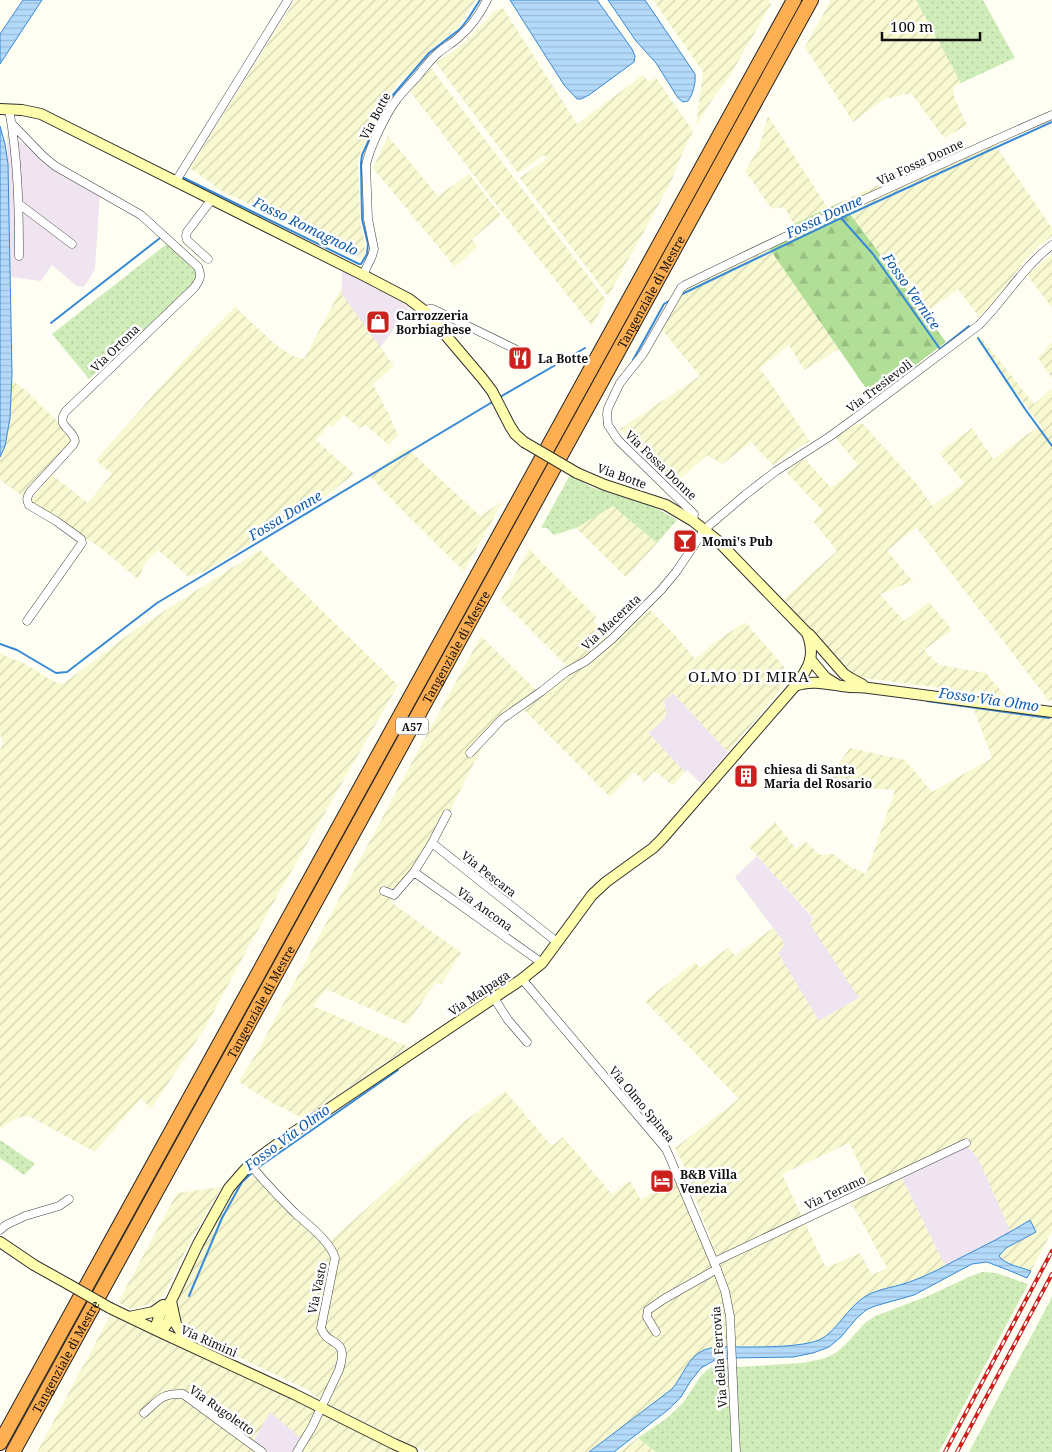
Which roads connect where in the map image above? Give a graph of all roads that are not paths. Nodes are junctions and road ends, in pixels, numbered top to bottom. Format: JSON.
{"nodes":[{"id":1,"x":288,"y":0,"type":"edge"},
{"id":2,"x":487,"y":0,"type":"edge"},
{"id":3,"x":794,"y":0,"type":"edge"},
{"id":4,"x":811,"y":0,"type":"edge"},
{"id":5,"x":5,"y":109,"type":"edge"},
{"id":6,"x":1052,"y":115,"type":"edge"},
{"id":7,"x":12,"y":124,"type":"junction"},
{"id":8,"x":176,"y":181,"type":"junction"},
{"id":9,"x":212,"y":199,"type":"junction"},
{"id":10,"x":19,"y":204,"type":"junction"},
{"id":11,"x":72,"y":244,"type":"dead end"},
{"id":12,"x":1052,"y":245,"type":"edge"},
{"id":13,"x":19,"y":256,"type":"dead end"},
{"id":14,"x":208,"y":258,"type":"dead end"},
{"id":15,"x":364,"y":275,"type":"junction"},
{"id":16,"x":426,"y":312,"type":"junction"},
{"id":17,"x":517,"y":350,"type":"dead end"},
{"id":18,"x":693,"y":521,"type":"junction"},
{"id":19,"x":705,"y":529,"type":"junction"},
{"id":20,"x":27,"y":621,"type":"dead end"},
{"id":21,"x":807,"y":633,"type":"junction"},
{"id":22,"x":810,"y":659,"type":"junction"},
{"id":23,"x":833,"y":661,"type":"junction"},
{"id":24,"x":836,"y":684,"type":"junction"},
{"id":25,"x":795,"y":686,"type":"junction"},
{"id":26,"x":869,"y":688,"type":"junction"},
{"id":27,"x":1052,"y":712,"type":"edge"},
{"id":28,"x":470,"y":753,"type":"dead end"},
{"id":29,"x":447,"y":814,"type":"dead end"},
{"id":30,"x":432,"y":843,"type":"junction"},
{"id":31,"x":414,"y":872,"type":"junction"},
{"id":32,"x":384,"y":891,"type":"dead end"},
{"id":33,"x":557,"y":942,"type":"junction"},
{"id":34,"x":542,"y":963,"type":"junction"},
{"id":35,"x":522,"y":979,"type":"junction"},
{"id":36,"x":494,"y":998,"type":"junction"},
{"id":37,"x":527,"y":1042,"type":"dead end"},
{"id":38,"x":966,"y":1143,"type":"dead end"},
{"id":39,"x":253,"y":1168,"type":"junction"},
{"id":40,"x":69,"y":1199,"type":"dead end"},
{"id":41,"x":0,"y":1230,"type":"edge"},
{"id":42,"x":0,"y":1242,"type":"edge"},
{"id":43,"x":715,"y":1265,"type":"junction"},
{"id":44,"x":171,"y":1301,"type":"junction"},
{"id":45,"x":129,"y":1317,"type":"junction"},
{"id":46,"x":159,"y":1332,"type":"junction"},
{"id":47,"x":656,"y":1332,"type":"dead end"},
{"id":48,"x":189,"y":1346,"type":"junction"},
{"id":49,"x":321,"y":1407,"type":"junction"},
{"id":50,"x":144,"y":1413,"type":"dead end"},
{"id":51,"x":0,"y":1443,"type":"edge"},
{"id":52,"x":13,"y":1452,"type":"edge"},
{"id":53,"x":262,"y":1452,"type":"edge"},
{"id":54,"x":297,"y":1452,"type":"edge"},
{"id":55,"x":412,"y":1452,"type":"edge"},
{"id":56,"x":736,"y":1452,"type":"edge"}],
"edges":[{"from":1,"to":8,"type":"street"},
{"from":2,"to":15,"type":"street","name":"Via Botte"},
{"from":3,"to":51,"type":"highway","name":"Tangenziale di Mestre","number":"A57"},
{"from":4,"to":52,"type":"highway","name":"Tangenziale di Mestre","number":"A57"},
{"from":5,"to":7,"type":"street"},
{"from":5,"to":8,"type":"street","name":"Via Botte"},
{"from":6,"to":18,"type":"street","name":"Via Fossa Donne"},
{"from":7,"to":10,"type":"street"},
{"from":7,"to":20,"type":"street","name":"Via Ortona"},
{"from":8,"to":9,"type":"street","name":"Via Botte"},
{"from":9,"to":14,"type":"street"},
{"from":9,"to":15,"type":"street","name":"Via Botte"},
{"from":10,"to":11,"type":"street"},
{"from":10,"to":13,"type":"street"},
{"from":12,"to":19,"type":"street","name":"Via Tresievoli"},
{"from":15,"to":16,"type":"street","name":"Via Botte"},
{"from":16,"to":17,"type":"street","name":"Via Botte"},
{"from":16,"to":18,"type":"street","name":"Via Botte","bridge":true},
{"from":18,"to":19,"type":"street","name":"Via Botte"},
{"from":19,"to":21,"type":"street","name":"Via Botte"},
{"from":19,"to":28,"type":"street","name":"Via Macerata"},
{"from":21,"to":22,"type":"street"},
{"from":21,"to":23,"type":"street"},
{"from":22,"to":23,"type":"street"},
{"from":22,"to":24,"type":"street"},
{"from":22,"to":25,"type":"street","name":"Via Malpaga"},
{"from":23,"to":26,"type":"street"},
{"from":24,"to":25,"type":"street"},
{"from":24,"to":26,"type":"street"},
{"from":25,"to":33,"type":"street","name":"Via Malpaga"},
{"from":26,"to":27,"type":"street"},
{"from":29,"to":30,"type":"street"},
{"from":30,"to":31,"type":"street"},
{"from":30,"to":33,"type":"street","name":"Via Pescara"},
{"from":31,"to":32,"type":"street"},
{"from":31,"to":34,"type":"street","name":"Via Ancona"},
{"from":33,"to":34,"type":"street","name":"Via Malpaga"},
{"from":34,"to":35,"type":"street","name":"Via Malpaga"},
{"from":35,"to":36,"type":"street","name":"Via Malpaga"},
{"from":35,"to":43,"type":"street","name":"Via Olmo Spinea"},
{"from":36,"to":37,"type":"street"},
{"from":36,"to":39,"type":"street","name":"Via Malpaga"},
{"from":38,"to":43,"type":"street","name":"Via Teramo"},
{"from":39,"to":44,"type":"street","name":"Via Malpaga"},
{"from":39,"to":49,"type":"street","name":"Via Vasto"},
{"from":40,"to":41,"type":"street"},
{"from":42,"to":45,"type":"street","name":"Via Rimini","bridge":true},
{"from":43,"to":47,"type":"street","name":"Via Teramo"},
{"from":43,"to":56,"type":"street","name":"Via della Ferrovia"},
{"from":44,"to":45,"type":"street"},
{"from":44,"to":46,"type":"street","name":"Via Malpaga"},
{"from":44,"to":48,"type":"street"},
{"from":45,"to":46,"type":"street","name":"Via Rimini"},
{"from":46,"to":48,"type":"street","name":"Via Rimini"},
{"from":48,"to":49,"type":"street","name":"Via Rimini"},
{"from":49,"to":54,"type":"street"},
{"from":49,"to":55,"type":"street","name":"Via Rimini"},
{"from":50,"to":53,"type":"street","name":"Via Rugoletto"}]}
